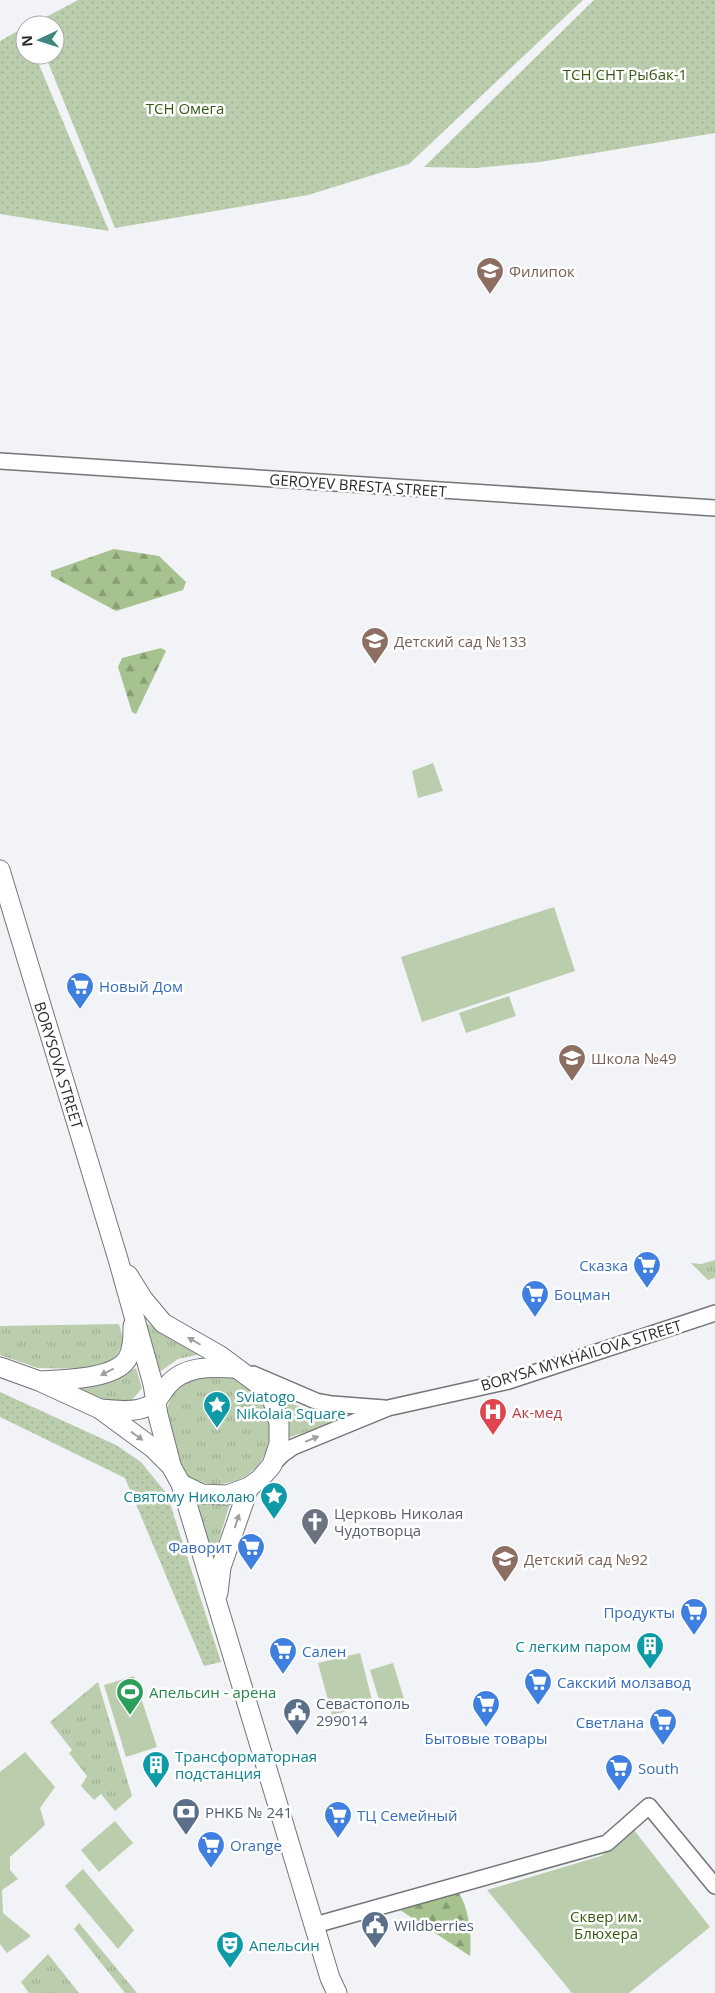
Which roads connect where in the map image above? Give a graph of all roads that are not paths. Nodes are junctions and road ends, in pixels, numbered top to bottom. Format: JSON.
{"nodes":[{"id":1,"x":0,"y":461,"type":"edge"},
{"id":2,"x":715,"y":508,"type":"edge"},
{"id":3,"x":0,"y":870,"type":"edge"},
{"id":4,"x":118,"y":1259,"type":"junction"},
{"id":5,"x":715,"y":1314,"type":"edge"},
{"id":6,"x":134,"y":1317,"type":"junction"},
{"id":7,"x":0,"y":1367,"type":"edge"},
{"id":8,"x":235,"y":1368,"type":"junction"},
{"id":9,"x":38,"y":1381,"type":"junction"},
{"id":10,"x":156,"y":1402,"type":"junction"},
{"id":11,"x":388,"y":1408,"type":"junction"},
{"id":12,"x":100,"y":1409,"type":"junction"},
{"id":13,"x":272,"y":1465,"type":"junction"},
{"id":14,"x":171,"y":1466,"type":"junction"},
{"id":15,"x":181,"y":1484,"type":"junction"},
{"id":16,"x":249,"y":1487,"type":"junction"},
{"id":17,"x":217,"y":1602,"type":"junction"},
{"id":18,"x":715,"y":1886,"type":"edge"},
{"id":19,"x":315,"y":1925,"type":"junction"},
{"id":20,"x":337,"y":1993,"type":"edge"}],
"edges":[{"from":1,"to":2,"type":"street","name":"GEROYEV BRESTA STREET"},
{"from":3,"to":4,"type":"main road","name":"BORYSOVA STREET"},
{"from":4,"to":6,"type":"main road","name":"BORYSOVA STREET"},
{"from":8,"to":4,"type":"main road","name":"BORYSOVA STREET","one_way":true},
{"from":5,"to":11,"type":"street","name":"BORYSA MYKHAILOVA STREET"},
{"from":6,"to":9,"type":"main road","one_way":true},
{"from":6,"to":10,"type":"main road","name":"BORYSOVA STREET"},
{"from":7,"to":9,"type":"main road"},
{"from":8,"to":10,"type":"main road"},
{"from":8,"to":11,"type":"street","name":"BORYSA MYKHAILOVA STREET"},
{"from":8,"to":13,"type":"main road"},
{"from":9,"to":12,"type":"main road"},
{"from":10,"to":12,"type":"main road"},
{"from":10,"to":14,"type":"main road"},
{"from":13,"to":11,"type":"street","name":"BORYSA MYKHAILOVA STREET","one_way":true},
{"from":12,"to":14,"type":"main road","one_way":true},
{"from":13,"to":16,"type":"main road"},
{"from":14,"to":15,"type":"main road"},
{"from":15,"to":16,"type":"main road"},
{"from":15,"to":17,"type":"main road"},
{"from":17,"to":16,"type":"main road","one_way":true},
{"from":17,"to":19,"type":"main road"},
{"from":18,"to":19,"type":"street"},
{"from":19,"to":20,"type":"main road"}]}
